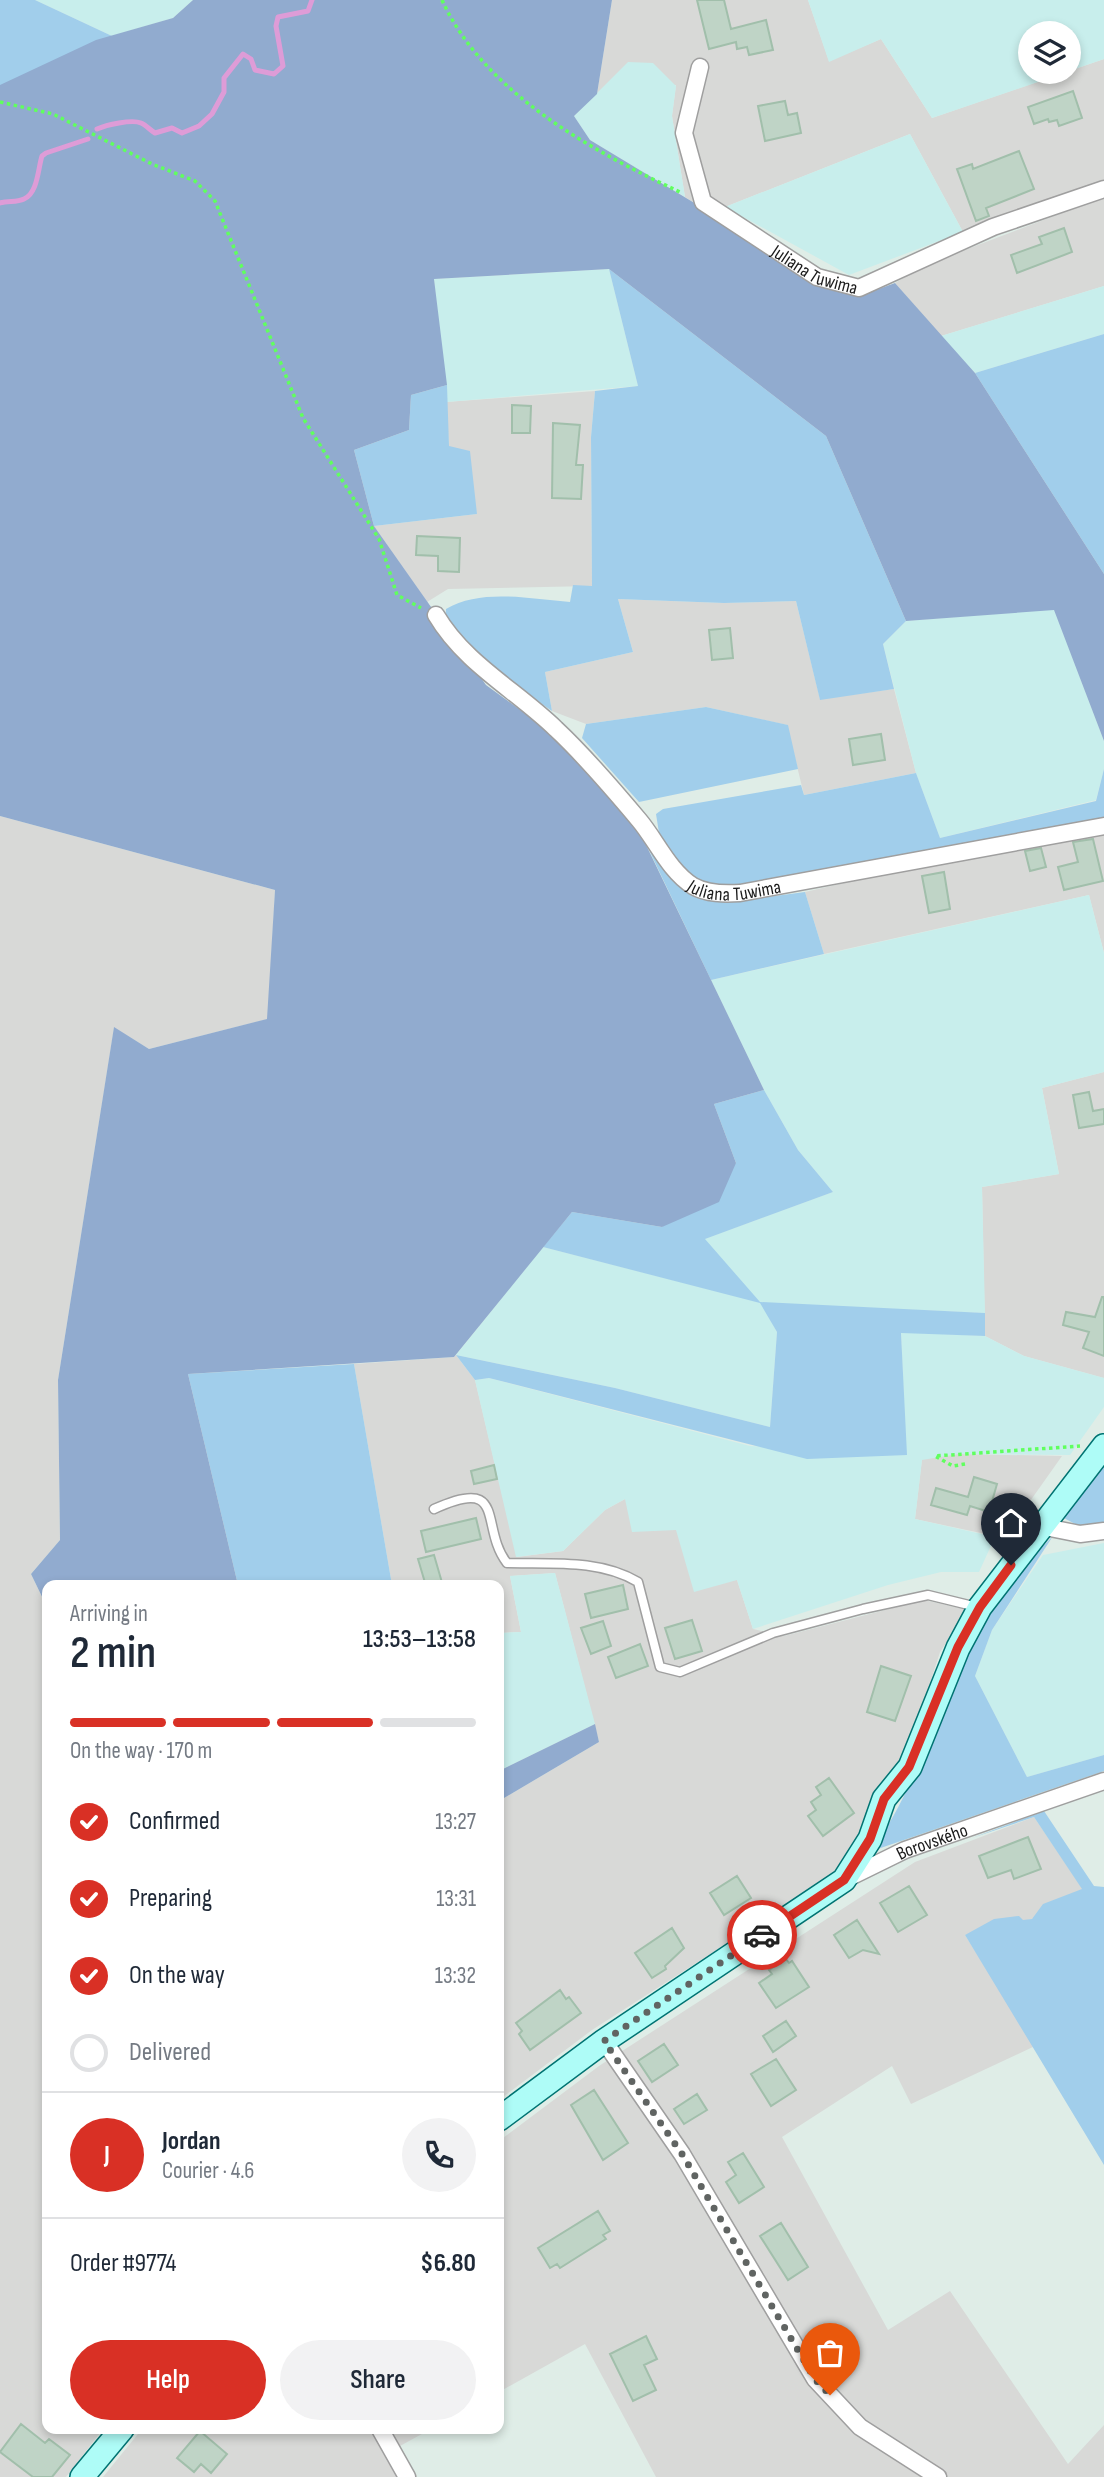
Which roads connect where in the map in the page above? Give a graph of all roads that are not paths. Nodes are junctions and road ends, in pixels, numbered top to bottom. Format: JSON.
{"nodes":[{"id":1,"x":700,"y":66,"type":"dead end"},
{"id":2,"x":1104,"y":188,"type":"edge"},
{"id":3,"x":436,"y":615,"type":"road end"},
{"id":4,"x":1104,"y":827,"type":"edge"},
{"id":5,"x":1103,"y":1447,"type":"edge"},
{"id":6,"x":434,"y":1508,"type":"dead end"},
{"id":7,"x":1040,"y":1526,"type":"junction"},
{"id":8,"x":1104,"y":1531,"type":"edge"},
{"id":9,"x":980,"y":1607,"type":"junction"},
{"id":10,"x":1104,"y":1781,"type":"edge"},
{"id":11,"x":870,"y":1839,"type":"junction"},
{"id":12,"x":889,"y":1858,"type":"junction"},
{"id":13,"x":844,"y":1880,"type":"junction"},
{"id":14,"x":604,"y":2041,"type":"junction"},
{"id":15,"x":504,"y":2115,"type":"edge"},
{"id":16,"x":118,"y":2434,"type":"edge"},
{"id":17,"x":383,"y":2434,"type":"edge"},
{"id":18,"x":82,"y":2477,"type":"edge"},
{"id":19,"x":407,"y":2477,"type":"edge"},
{"id":20,"x":938,"y":2477,"type":"edge"}],
"edges":[{"from":1,"to":2,"type":"street","name":"Juliana Tuwima"},
{"from":3,"to":4,"type":"street","name":"Juliana Tuwima"},
{"from":5,"to":7,"type":"street"},
{"from":6,"to":9,"type":"lane"},
{"from":7,"to":8,"type":"street"},
{"from":7,"to":9,"type":"street"},
{"from":9,"to":11,"type":"street"},
{"from":10,"to":12,"type":"street","name":"Borovského"},
{"from":11,"to":12,"type":"street"},
{"from":11,"to":13,"type":"street"},
{"from":12,"to":13,"type":"street","name":"Borovského"},
{"from":13,"to":14,"type":"street","name":"Borovského"},
{"from":14,"to":15,"type":"street","name":"Borovského"},
{"from":14,"to":20,"type":"street"},
{"from":16,"to":18,"type":"street"},
{"from":17,"to":19,"type":"street"}]}
